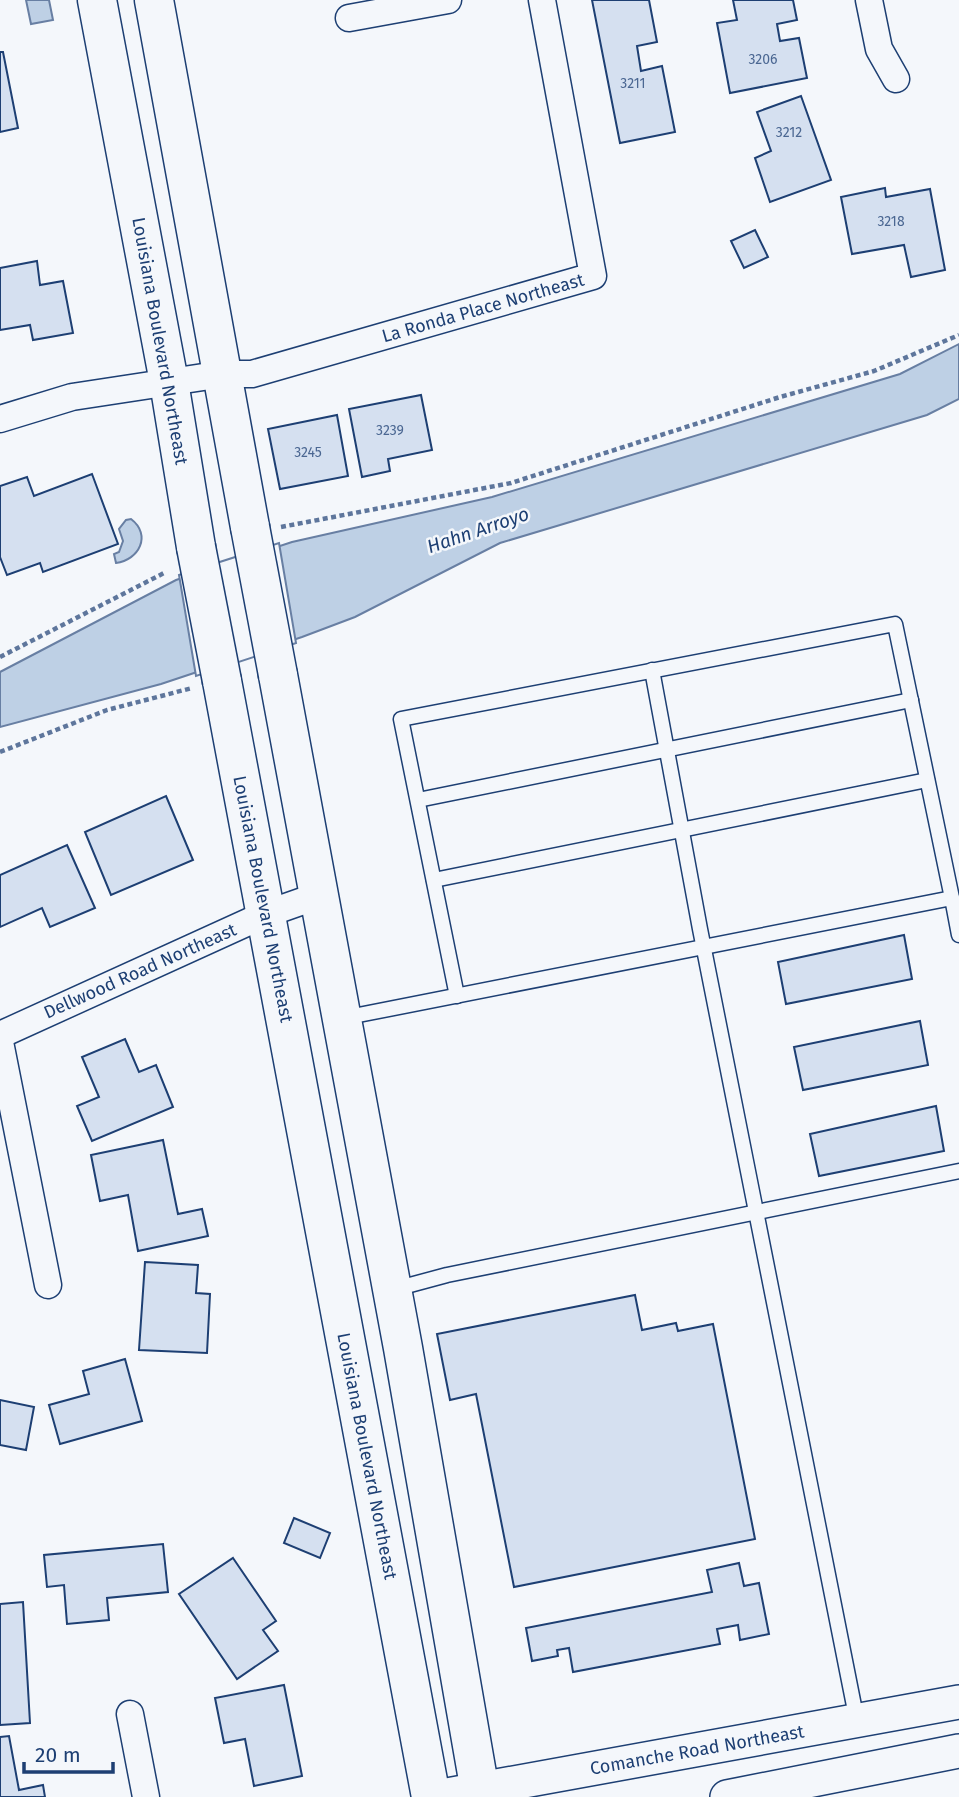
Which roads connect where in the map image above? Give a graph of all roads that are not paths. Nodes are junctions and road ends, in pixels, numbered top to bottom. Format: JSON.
{"nodes":[{"id":1,"x":97,"y":0,"type":"edge"},
{"id":2,"x":154,"y":0,"type":"edge"},
{"id":3,"x":448,"y":0,"type":"edge"},
{"id":4,"x":542,"y":0,"type":"edge"},
{"id":5,"x":869,"y":0,"type":"edge"},
{"id":6,"x":349,"y":18,"type":"dead end"},
{"id":7,"x":896,"y":79,"type":"dead end"},
{"id":8,"x":223,"y":374,"type":"junction"},
{"id":9,"x":169,"y":382,"type":"junction"},
{"id":10,"x":0,"y":419,"type":"edge"},
{"id":11,"x":652,"y":670,"type":"junction"},
{"id":12,"x":911,"y":700,"type":"junction"},
{"id":13,"x":667,"y":749,"type":"junction"},
{"id":14,"x":927,"y":780,"type":"junction"},
{"id":15,"x":418,"y":800,"type":"junction"},
{"id":16,"x":682,"y":829,"type":"junction"},
{"id":17,"x":434,"y":880,"type":"junction"},
{"id":18,"x":320,"y":895,"type":"junction"},
{"id":19,"x":952,"y":898,"type":"junction"},
{"id":20,"x":266,"y":914,"type":"junction"},
{"id":21,"x":959,"y":934,"type":"edge"},
{"id":22,"x":704,"y":947,"type":"junction"},
{"id":23,"x":457,"y":996,"type":"junction"},
{"id":24,"x":342,"y":1018,"type":"junction"},
{"id":25,"x":0,"y":1035,"type":"edge"},
{"id":26,"x":0,"y":1042,"type":"edge"},
{"id":27,"x":959,"y":1171,"type":"edge"},
{"id":28,"x":756,"y":1212,"type":"junction"},
{"id":29,"x":48,"y":1285,"type":"dead end"},
{"id":30,"x":392,"y":1290,"type":"junction"},
{"id":31,"x":403,"y":1348,"type":"junction"},
{"id":32,"x":349,"y":1359,"type":"junction"},
{"id":33,"x":959,"y":1702,"type":"edge"},
{"id":34,"x":130,"y":1714,"type":"dead end"},
{"id":35,"x":857,"y":1721,"type":"junction"},
{"id":36,"x":959,"y":1751,"type":"edge"},
{"id":37,"x":481,"y":1793,"type":"edge"},
{"id":38,"x":146,"y":1797,"type":"edge"},
{"id":39,"x":433,"y":1797,"type":"edge"},
{"id":40,"x":727,"y":1797,"type":"edge"}],
"edges":[{"from":1,"to":9,"type":"main road","name":"Louisiana Boulevard Northeast"},
{"from":2,"to":8,"type":"main road"},
{"from":3,"to":6,"type":"street"},
{"from":4,"to":8,"type":"street","name":"La Ronda Place Northeast"},
{"from":5,"to":7,"type":"street"},
{"from":8,"to":9,"type":"street"},
{"from":8,"to":18,"type":"main road","bridge":true},
{"from":9,"to":10,"type":"street"},
{"from":9,"to":20,"type":"main road","name":"Louisiana Boulevard Northeast","bridge":true},
{"from":11,"to":12,"type":"lane"},
{"from":11,"to":13,"type":"lane"},
{"from":11,"to":15,"type":"lane"},
{"from":12,"to":13,"type":"lane"},
{"from":12,"to":14,"type":"lane"},
{"from":13,"to":15,"type":"lane"},
{"from":13,"to":16,"type":"lane"},
{"from":14,"to":16,"type":"lane"},
{"from":14,"to":19,"type":"lane"},
{"from":15,"to":17,"type":"lane"},
{"from":16,"to":17,"type":"lane"},
{"from":16,"to":22,"type":"lane"},
{"from":17,"to":23,"type":"lane"},
{"from":18,"to":20,"type":"street","name":"Dellwood Road Northeast"},
{"from":18,"to":24,"type":"main road"},
{"from":19,"to":21,"type":"lane"},
{"from":19,"to":22,"type":"lane"},
{"from":20,"to":25,"type":"street","name":"Dellwood Road Northeast"},
{"from":20,"to":32,"type":"main road","name":"Louisiana Boulevard Northeast"},
{"from":22,"to":23,"type":"lane"},
{"from":22,"to":28,"type":"lane"},
{"from":23,"to":24,"type":"lane"},
{"from":24,"to":30,"type":"main road"},
{"from":26,"to":29,"type":"street"},
{"from":27,"to":28,"type":"lane"},
{"from":28,"to":30,"type":"lane"},
{"from":28,"to":35,"type":"lane"},
{"from":30,"to":31,"type":"main road"},
{"from":31,"to":32,"type":"main road"},
{"from":31,"to":37,"type":"main road"},
{"from":32,"to":39,"type":"main road","name":"Louisiana Boulevard Northeast"},
{"from":33,"to":35,"type":"street","name":"Comanche Road Northeast"},
{"from":34,"to":38,"type":"street"},
{"from":35,"to":37,"type":"street","name":"Comanche Road Northeast"},
{"from":36,"to":40,"type":"street"},
{"from":37,"to":39,"type":"street","name":"Comanche Road Northeast"}]}
